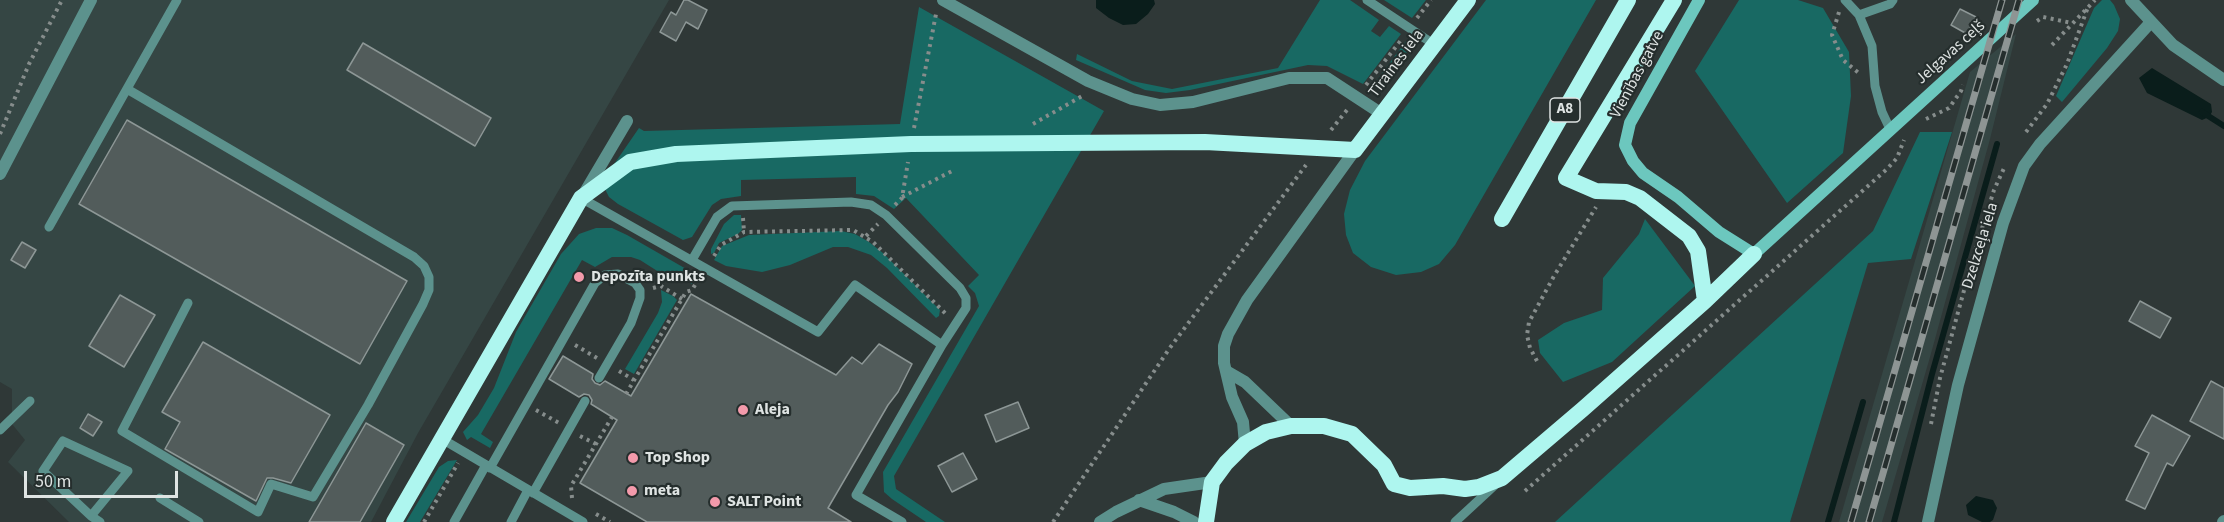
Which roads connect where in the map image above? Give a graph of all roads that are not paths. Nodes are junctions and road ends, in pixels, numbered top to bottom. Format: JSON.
{"nodes":[{"id":1,"x":91,"y":0,"type":"edge"},
{"id":2,"x":177,"y":0,"type":"edge"},
{"id":3,"x":1367,"y":0,"type":"edge"},
{"id":4,"x":1468,"y":0,"type":"edge"},
{"id":5,"x":1628,"y":0,"type":"edge"},
{"id":6,"x":1674,"y":0,"type":"edge"},
{"id":7,"x":1699,"y":0,"type":"edge"},
{"id":8,"x":1845,"y":0,"type":"edge"},
{"id":9,"x":1893,"y":0,"type":"edge"},
{"id":10,"x":2033,"y":0,"type":"edge"},
{"id":11,"x":2131,"y":0,"type":"edge"},
{"id":12,"x":940,"y":4,"type":"edge"},
{"id":13,"x":1859,"y":15,"type":"junction"},
{"id":14,"x":2151,"y":22,"type":"junction"},
{"id":15,"x":1435,"y":45,"type":"junction"},
{"id":16,"x":2224,"y":80,"type":"edge"},
{"id":17,"x":127,"y":89,"type":"junction"},
{"id":18,"x":1383,"y":114,"type":"junction"},
{"id":19,"x":627,"y":121,"type":"dead end"},
{"id":20,"x":1890,"y":129,"type":"junction"},
{"id":21,"x":1355,"y":150,"type":"junction"},
{"id":22,"x":0,"y":174,"type":"edge"},
{"id":23,"x":581,"y":198,"type":"junction"},
{"id":24,"x":1502,"y":219,"type":"dead end"},
{"id":25,"x":49,"y":227,"type":"dead end"},
{"id":26,"x":1754,"y":254,"type":"junction"},
{"id":27,"x":692,"y":260,"type":"junction"},
{"id":28,"x":1705,"y":301,"type":"junction"},
{"id":29,"x":188,"y":303,"type":"dead end"},
{"id":30,"x":942,"y":345,"type":"junction"},
{"id":31,"x":1226,"y":371,"type":"junction"},
{"id":32,"x":599,"y":378,"type":"dead end"},
{"id":33,"x":30,"y":401,"type":"dead end"},
{"id":34,"x":585,"y":401,"type":"dead end"},
{"id":35,"x":1291,"y":426,"type":"junction"},
{"id":36,"x":0,"y":430,"type":"edge"},
{"id":37,"x":442,"y":439,"type":"junction"},
{"id":38,"x":1245,"y":444,"type":"junction"},
{"id":39,"x":488,"y":466,"type":"junction"},
{"id":40,"x":1502,"y":478,"type":"junction"},
{"id":41,"x":1212,"y":482,"type":"junction"},
{"id":42,"x":530,"y":491,"type":"junction"},
{"id":43,"x":160,"y":498,"type":"dead end"},
{"id":44,"x":1139,"y":501,"type":"junction"},
{"id":45,"x":95,"y":519,"type":"edge"},
{"id":46,"x":576,"y":520,"type":"edge"},
{"id":47,"x":896,"y":520,"type":"edge"},
{"id":48,"x":199,"y":522,"type":"edge"},
{"id":49,"x":394,"y":522,"type":"edge"},
{"id":50,"x":454,"y":522,"type":"edge"},
{"id":51,"x":511,"y":522,"type":"edge"},
{"id":52,"x":1100,"y":522,"type":"edge"},
{"id":53,"x":1194,"y":522,"type":"edge"},
{"id":54,"x":1206,"y":522,"type":"edge"},
{"id":55,"x":1455,"y":522,"type":"edge"},
{"id":56,"x":1928,"y":522,"type":"edge"}],
"edges":[{"from":1,"to":22,"type":"street"},
{"from":2,"to":17,"type":"lane"},
{"from":3,"to":15,"type":"lane"},
{"from":4,"to":15,"type":"highway","name":"Tīraines iela"},
{"from":5,"to":24,"type":"highway","number":"A8"},
{"from":6,"to":28,"type":"highway","name":"Vienības gatve","number":"A8"},
{"from":7,"to":26,"type":"main road","name":"Vienības gatve"},
{"from":8,"to":13,"type":"lane"},
{"from":9,"to":13,"type":"lane"},
{"from":10,"to":20,"type":"main road","name":"Jelgavas ceļš"},
{"from":11,"to":14,"type":"street"},
{"from":12,"to":18,"type":"street"},
{"from":13,"to":20,"type":"lane"},
{"from":14,"to":16,"type":"street"},
{"from":14,"to":56,"type":"street","name":"Dzelzceļa iela"},
{"from":15,"to":18,"type":"highway","name":"Tīraines iela"},
{"from":17,"to":25,"type":"lane"},
{"from":17,"to":29,"type":"lane"},
{"from":18,"to":21,"type":"highway","name":"Tīraines iela"},
{"from":19,"to":23,"type":"street"},
{"from":20,"to":26,"type":"main road"},
{"from":21,"to":23,"type":"highway"},
{"from":21,"to":31,"type":"street"},
{"from":23,"to":27,"type":"lane"},
{"from":23,"to":37,"type":"highway"},
{"from":26,"to":28,"type":"highway"},
{"from":27,"to":30,"type":"lane"},
{"from":27,"to":30,"type":"lane"},
{"from":28,"to":40,"type":"highway"},
{"from":30,"to":47,"type":"lane"},
{"from":31,"to":35,"type":"street"},
{"from":31,"to":38,"type":"street"},
{"from":32,"to":39,"type":"lane"},
{"from":33,"to":36,"type":"lane"},
{"from":34,"to":42,"type":"lane"},
{"from":35,"to":38,"type":"highway"},
{"from":35,"to":40,"type":"highway"},
{"from":37,"to":39,"type":"lane"},
{"from":37,"to":49,"type":"highway"},
{"from":38,"to":41,"type":"highway"},
{"from":39,"to":42,"type":"lane"},
{"from":39,"to":50,"type":"lane"},
{"from":40,"to":55,"type":"lane"},
{"from":41,"to":44,"type":"street"},
{"from":41,"to":54,"type":"highway"},
{"from":42,"to":46,"type":"lane"},
{"from":42,"to":51,"type":"lane"},
{"from":43,"to":48,"type":"lane"},
{"from":44,"to":52,"type":"street"},
{"from":44,"to":53,"type":"street"},
{"from":45,"to":45,"type":"lane"}]}
